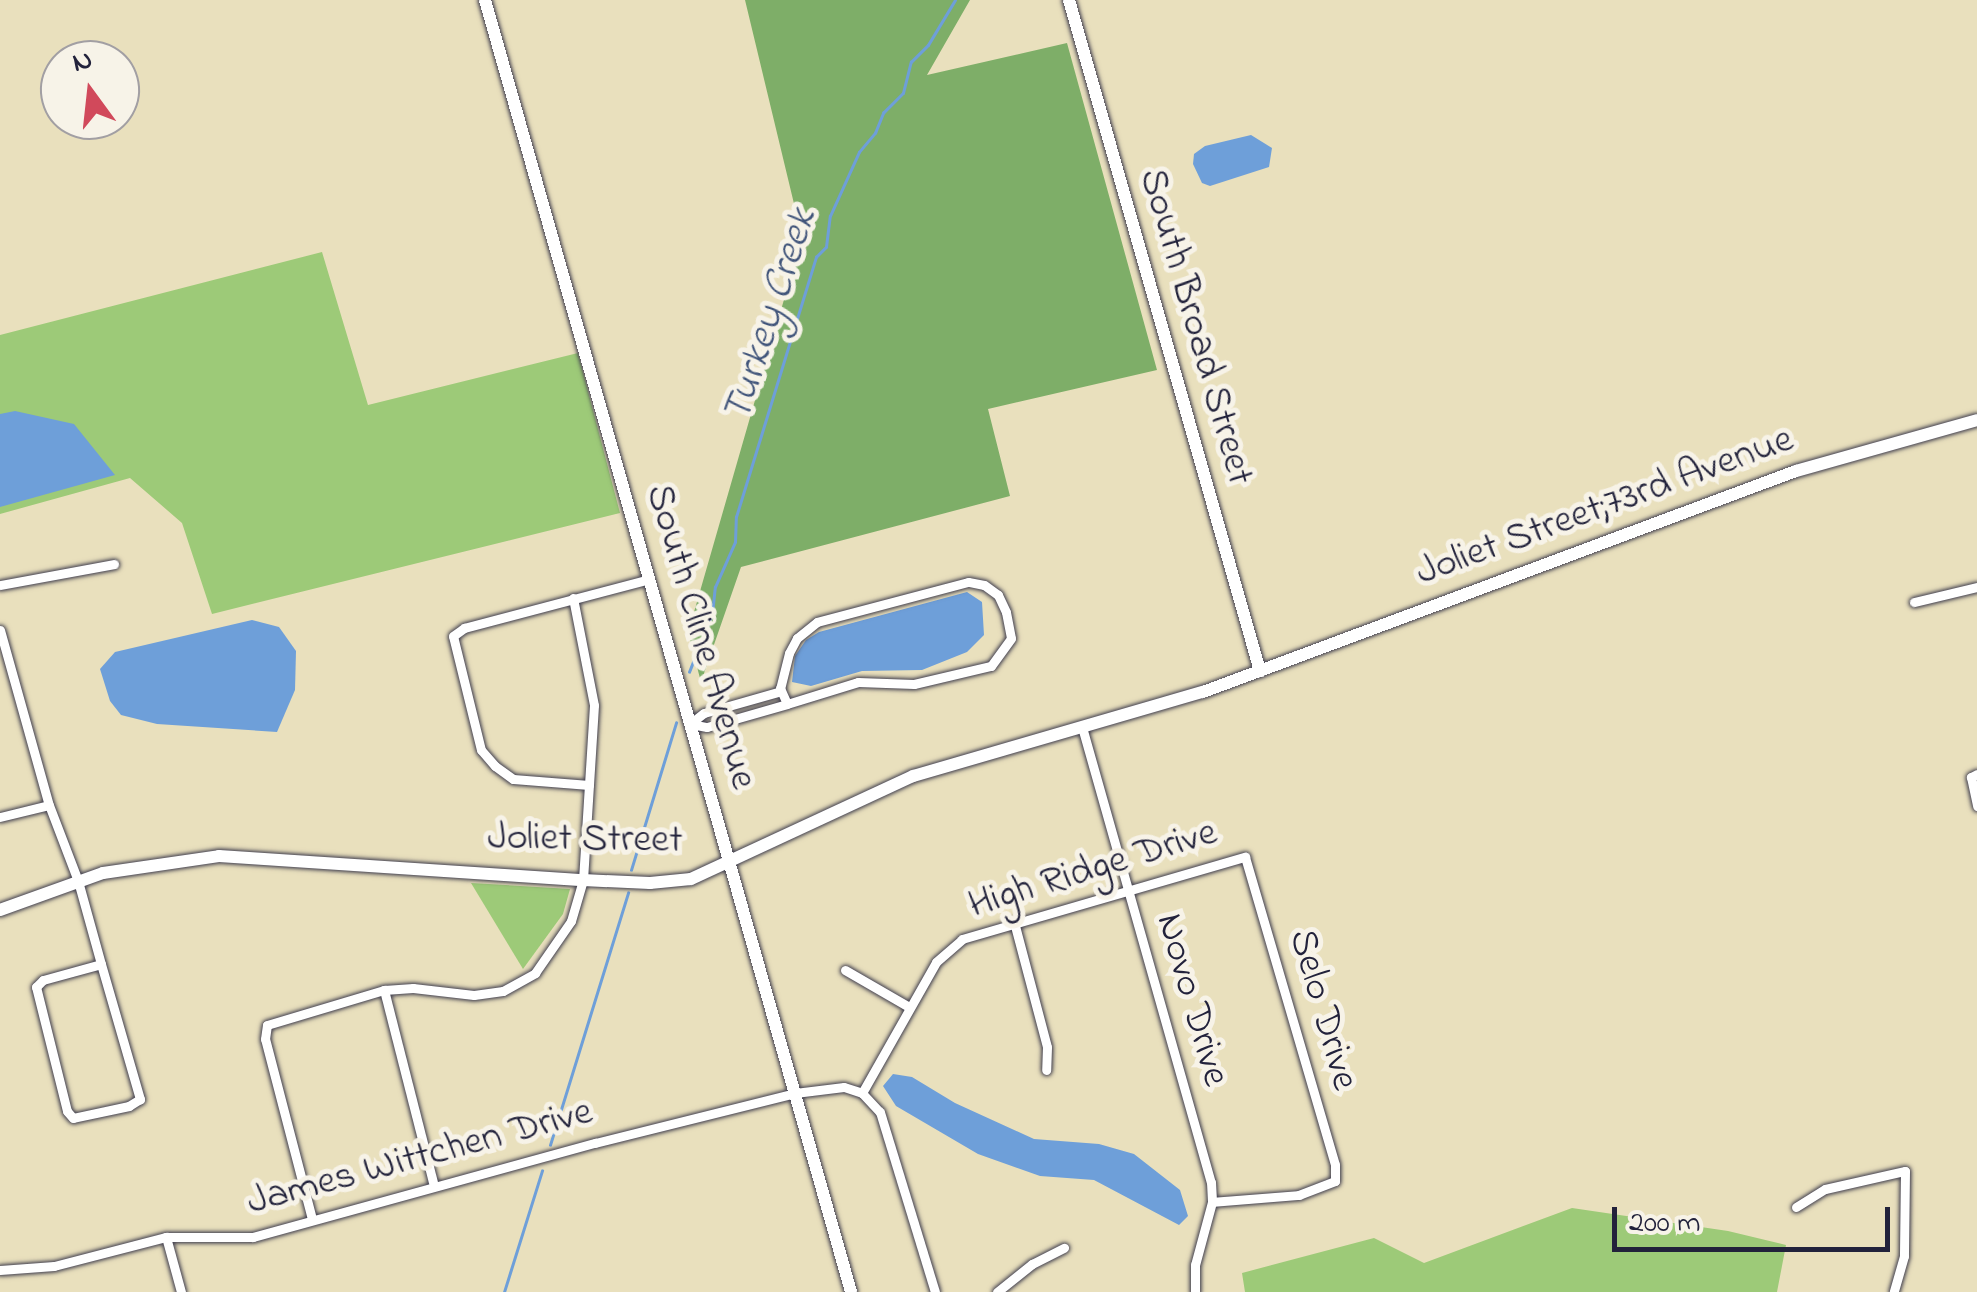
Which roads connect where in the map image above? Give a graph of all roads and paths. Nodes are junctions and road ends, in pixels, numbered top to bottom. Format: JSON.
{"nodes":[{"id":1,"x":485,"y":0,"type":"edge"},
{"id":2,"x":1069,"y":0,"type":"edge"},
{"id":3,"x":1977,"y":420,"type":"edge"},
{"id":4,"x":114,"y":564,"type":"dead end"},
{"id":5,"x":650,"y":579,"type":"junction"},
{"id":6,"x":0,"y":585,"type":"edge"},
{"id":7,"x":1977,"y":587,"type":"edge"},
{"id":8,"x":573,"y":598,"type":"junction"},
{"id":9,"x":1914,"y":602,"type":"dead end"},
{"id":10,"x":0,"y":630,"type":"edge"},
{"id":11,"x":1260,"y":671,"type":"junction"},
{"id":12,"x":781,"y":690,"type":"junction"},
{"id":13,"x":787,"y":704,"type":"junction"},
{"id":14,"x":691,"y":724,"type":"junction"},
{"id":15,"x":1082,"y":726,"type":"junction"},
{"id":16,"x":1974,"y":775,"type":"edge"},
{"id":17,"x":588,"y":785,"type":"junction"},
{"id":18,"x":49,"y":805,"type":"junction"},
{"id":19,"x":1977,"y":806,"type":"edge"},
{"id":20,"x":0,"y":818,"type":"edge"},
{"id":21,"x":1245,"y":856,"type":"joint"},
{"id":22,"x":729,"y":864,"type":"junction"},
{"id":23,"x":583,"y":880,"type":"junction"},
{"id":24,"x":78,"y":881,"type":"junction"},
{"id":25,"x":1128,"y":889,"type":"junction"},
{"id":26,"x":0,"y":910,"type":"edge"},
{"id":27,"x":1014,"y":922,"type":"junction"},
{"id":28,"x":101,"y":964,"type":"junction"},
{"id":29,"x":845,"y":970,"type":"dead end"},
{"id":30,"x":384,"y":990,"type":"junction"},
{"id":31,"x":909,"y":1007,"type":"junction"},
{"id":32,"x":1046,"y":1070,"type":"dead end"},
{"id":33,"x":796,"y":1093,"type":"junction"},
{"id":34,"x":862,"y":1093,"type":"junction"},
{"id":35,"x":434,"y":1186,"type":"junction"},
{"id":36,"x":1212,"y":1202,"type":"junction"},
{"id":37,"x":1796,"y":1207,"type":"dead end"},
{"id":38,"x":312,"y":1218,"type":"junction"},
{"id":39,"x":166,"y":1237,"type":"junction"},
{"id":40,"x":1064,"y":1248,"type":"dead end"},
{"id":41,"x":0,"y":1270,"type":"edge"},
{"id":42,"x":181,"y":1292,"type":"edge"},
{"id":43,"x":851,"y":1292,"type":"edge"},
{"id":44,"x":935,"y":1292,"type":"edge"},
{"id":45,"x":997,"y":1292,"type":"edge"},
{"id":46,"x":1194,"y":1292,"type":"edge"},
{"id":47,"x":1894,"y":1292,"type":"edge"}],
"edges":[{"from":1,"to":5,"type":"street","name":"South Cline Avenue"},
{"from":2,"to":11,"type":"street","name":"South Broad Street"},
{"from":3,"to":11,"type":"street","name":"Joliet Street;73rd Avenue"},
{"from":4,"to":6,"type":"street"},
{"from":5,"to":8,"type":"street"},
{"from":5,"to":14,"type":"street","name":"South Cline Avenue"},
{"from":7,"to":9,"type":"street"},
{"from":8,"to":17,"type":"street"},
{"from":8,"to":17,"type":"street"},
{"from":10,"to":18,"type":"street"},
{"from":11,"to":15,"type":"street","name":"Joliet Street"},
{"from":12,"to":13,"type":"street"},
{"from":12,"to":13,"type":"street"},
{"from":12,"to":14,"type":"street"},
{"from":13,"to":14,"type":"street"},
{"from":14,"to":22,"type":"street","name":"South Cline Avenue"},
{"from":15,"to":22,"type":"street","name":"Joliet Street"},
{"from":15,"to":25,"type":"street","name":"Novo Drive"},
{"from":16,"to":19,"type":"street"},
{"from":17,"to":23,"type":"street"},
{"from":18,"to":20,"type":"street"},
{"from":18,"to":24,"type":"street"},
{"from":21,"to":25,"type":"street","name":"High Ridge Drive"},
{"from":21,"to":36,"type":"street","name":"Selo Drive"},
{"from":22,"to":23,"type":"street","name":"Joliet Street"},
{"from":22,"to":33,"type":"street","name":"South Cline Avenue"},
{"from":23,"to":24,"type":"street","name":"Joliet Street"},
{"from":23,"to":30,"type":"street"},
{"from":24,"to":26,"type":"street","name":"Joliet Street"},
{"from":24,"to":28,"type":"street"},
{"from":25,"to":27,"type":"street","name":"High Ridge Drive"},
{"from":25,"to":36,"type":"street","name":"Novo Drive"},
{"from":27,"to":31,"type":"street","name":"High Ridge Drive"},
{"from":27,"to":32,"type":"street"},
{"from":28,"to":28,"type":"street"},
{"from":29,"to":31,"type":"street"},
{"from":30,"to":35,"type":"street"},
{"from":30,"to":38,"type":"street"},
{"from":31,"to":34,"type":"street","name":"High Ridge Drive"},
{"from":33,"to":34,"type":"street","name":"James Wittchen Drive"},
{"from":33,"to":35,"type":"street","name":"James Wittchen Drive"},
{"from":33,"to":43,"type":"street","name":"South Cline Avenue"},
{"from":34,"to":44,"type":"street"},
{"from":35,"to":38,"type":"street","name":"James Wittchen Drive"},
{"from":36,"to":46,"type":"street","name":"Novo Drive"},
{"from":37,"to":47,"type":"street"},
{"from":38,"to":39,"type":"street","name":"James Wittchen Drive"},
{"from":39,"to":41,"type":"street","name":"James Wittchen Drive"},
{"from":39,"to":42,"type":"street"},
{"from":40,"to":45,"type":"street"}]}
